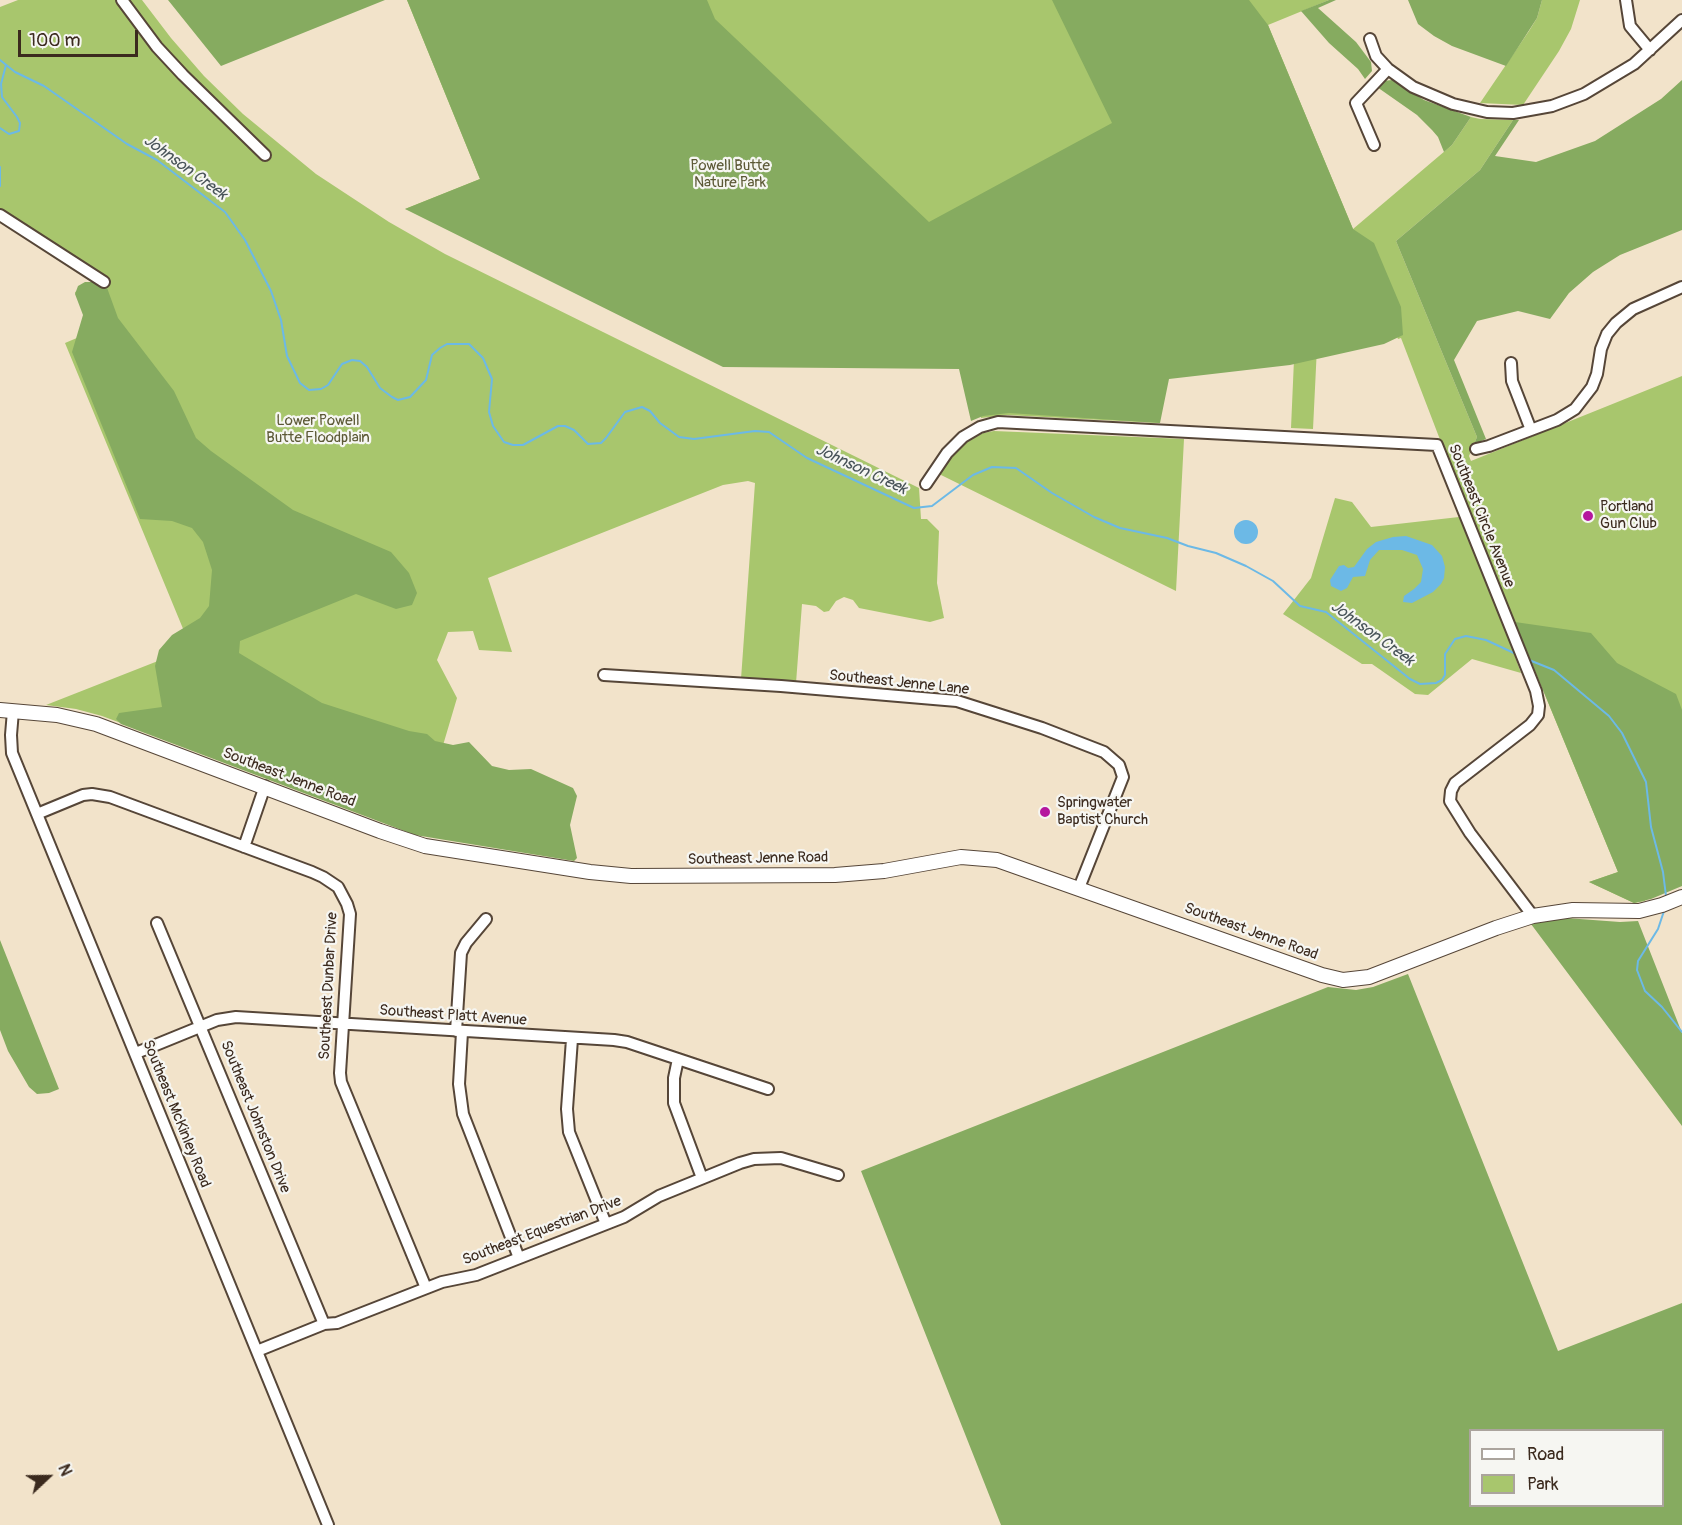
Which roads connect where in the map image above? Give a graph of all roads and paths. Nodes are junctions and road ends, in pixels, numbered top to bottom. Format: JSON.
{"nodes":[{"id":1,"x":122,"y":0,"type":"edge"},
{"id":2,"x":1626,"y":0,"type":"edge"},
{"id":3,"x":1682,"y":20,"type":"edge"},
{"id":4,"x":1370,"y":39,"type":"dead end"},
{"id":5,"x":1650,"y":50,"type":"junction"},
{"id":6,"x":1388,"y":69,"type":"junction"},
{"id":7,"x":1374,"y":145,"type":"dead end"},
{"id":8,"x":265,"y":155,"type":"dead end"},
{"id":9,"x":0,"y":215,"type":"edge"},
{"id":10,"x":104,"y":282,"type":"dead end"},
{"id":11,"x":1682,"y":287,"type":"edge"},
{"id":12,"x":1511,"y":363,"type":"dead end"},
{"id":13,"x":1531,"y":430,"type":"junction"},
{"id":14,"x":1476,"y":449,"type":"dead end"},
{"id":15,"x":926,"y":484,"type":"dead end"},
{"id":16,"x":604,"y":675,"type":"dead end"},
{"id":17,"x":6,"y":710,"type":"edge"},
{"id":18,"x":265,"y":786,"type":"junction"},
{"id":19,"x":37,"y":814,"type":"junction"},
{"id":20,"x":244,"y":847,"type":"junction"},
{"id":21,"x":1079,"y":888,"type":"junction"},
{"id":22,"x":1682,"y":897,"type":"edge"},
{"id":23,"x":1533,"y":916,"type":"junction"},
{"id":24,"x":486,"y":919,"type":"dead end"},
{"id":25,"x":157,"y":923,"type":"dead end"},
{"id":26,"x":342,"y":1024,"type":"junction"},
{"id":27,"x":201,"y":1027,"type":"junction"},
{"id":28,"x":459,"y":1032,"type":"junction"},
{"id":29,"x":572,"y":1039,"type":"junction"},
{"id":30,"x":136,"y":1053,"type":"junction"},
{"id":31,"x":678,"y":1059,"type":"junction"},
{"id":32,"x":768,"y":1089,"type":"dead end"},
{"id":33,"x":838,"y":1175,"type":"dead end"},
{"id":34,"x":702,"y":1178,"type":"junction"},
{"id":35,"x":606,"y":1224,"type":"junction"},
{"id":36,"x":519,"y":1258,"type":"junction"},
{"id":37,"x":426,"y":1288,"type":"junction"},
{"id":38,"x":324,"y":1324,"type":"junction"},
{"id":39,"x":257,"y":1351,"type":"junction"},
{"id":40,"x":328,"y":1525,"type":"edge"}],
"edges":[{"from":1,"to":8,"type":"street"},
{"from":2,"to":5,"type":"street"},
{"from":3,"to":5,"type":"street"},
{"from":4,"to":6,"type":"street"},
{"from":5,"to":6,"type":"street"},
{"from":6,"to":7,"type":"street"},
{"from":9,"to":10,"type":"street"},
{"from":11,"to":13,"type":"street"},
{"from":12,"to":13,"type":"street"},
{"from":13,"to":14,"type":"street"},
{"from":15,"to":23,"type":"street","name":"Southeast Circle Avenue"},
{"from":16,"to":21,"type":"street","name":"Southeast Jenne Lane"},
{"from":17,"to":18,"type":"main road","name":"Southeast Jenne Road"},
{"from":17,"to":19,"type":"street","name":"Southeast McKinley Road"},
{"from":18,"to":20,"type":"street"},
{"from":18,"to":21,"type":"main road","name":"Southeast Jenne Road"},
{"from":19,"to":20,"type":"street","name":"Southeast Dunbar Drive"},
{"from":19,"to":30,"type":"street","name":"Southeast McKinley Road"},
{"from":20,"to":26,"type":"street","name":"Southeast Dunbar Drive"},
{"from":21,"to":23,"type":"main road","name":"Southeast Jenne Road"},
{"from":22,"to":23,"type":"main road","name":"Southeast Jenne Road"},
{"from":24,"to":28,"type":"street"},
{"from":25,"to":27,"type":"street","name":"Southeast Johnston Drive"},
{"from":26,"to":27,"type":"street","name":"Southeast Platt Avenue"},
{"from":26,"to":28,"type":"street","name":"Southeast Platt Avenue"},
{"from":26,"to":37,"type":"street","name":"Southeast Dunbar Drive"},
{"from":27,"to":30,"type":"street","name":"Southeast Platt Avenue"},
{"from":27,"to":38,"type":"street","name":"Southeast Johnston Drive"},
{"from":28,"to":29,"type":"street","name":"Southeast Platt Avenue"},
{"from":28,"to":36,"type":"street"},
{"from":29,"to":31,"type":"street","name":"Southeast Platt Avenue"},
{"from":29,"to":35,"type":"street"},
{"from":30,"to":39,"type":"street","name":"Southeast McKinley Road"},
{"from":31,"to":32,"type":"street","name":"Southeast Platt Avenue"},
{"from":31,"to":34,"type":"street"},
{"from":33,"to":34,"type":"street","name":"Southeast Equestrian Drive"},
{"from":34,"to":35,"type":"street","name":"Southeast Equestrian Drive"},
{"from":35,"to":36,"type":"street","name":"Southeast Equestrian Drive"},
{"from":36,"to":37,"type":"street","name":"Southeast Equestrian Drive"},
{"from":37,"to":38,"type":"street","name":"Southeast Equestrian Drive"},
{"from":38,"to":39,"type":"street","name":"Southeast Equestrian Drive"},
{"from":39,"to":40,"type":"street","name":"Southeast McKinley Road"}]}
